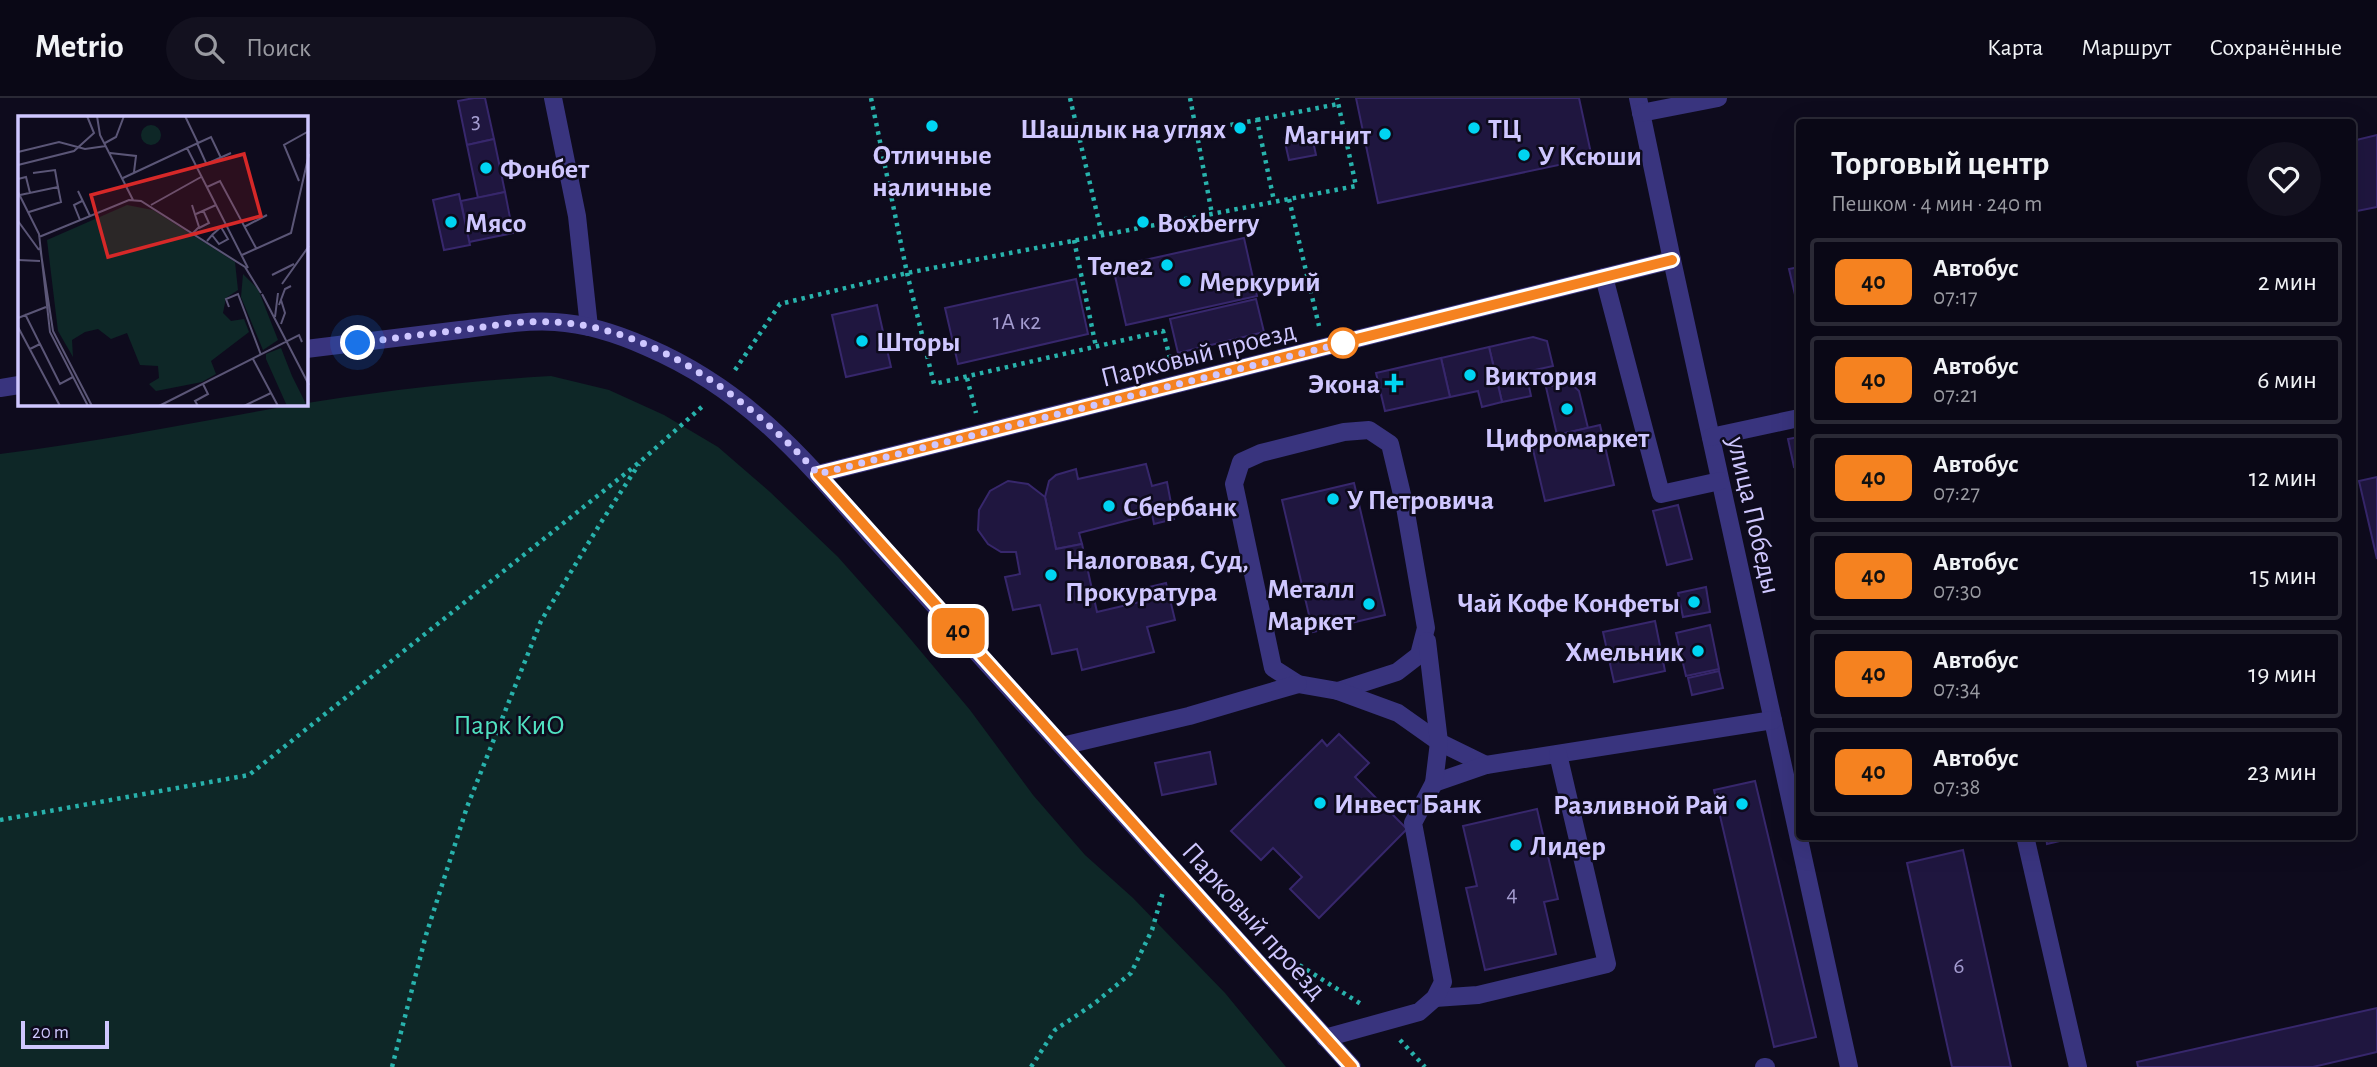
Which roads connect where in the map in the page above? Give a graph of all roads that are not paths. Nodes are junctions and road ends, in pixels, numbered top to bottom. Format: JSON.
{"nodes":[{"id":1,"x":553,"y":98,"type":"edge"},
{"id":2,"x":1718,"y":98,"type":"edge"},
{"id":3,"x":1640,"y":105,"type":"edge"},
{"id":4,"x":1672,"y":260,"type":"junction"},
{"id":5,"x":1604,"y":277,"type":"junction"},
{"id":6,"x":589,"y":327,"type":"junction"},
{"id":7,"x":308,"y":349,"type":"edge"},
{"id":8,"x":18,"y":385,"type":"edge"},
{"id":9,"x":0,"y":387,"type":"edge"},
{"id":10,"x":1796,"y":419,"type":"edge"},
{"id":11,"x":1711,"y":437,"type":"junction"},
{"id":12,"x":818,"y":474,"type":"junction"},
{"id":13,"x":1720,"y":481,"type":"junction"},
{"id":14,"x":1426,"y":628,"type":"junction"},
{"id":15,"x":1298,"y":684,"type":"junction"},
{"id":16,"x":1338,"y":691,"type":"junction"},
{"id":17,"x":1773,"y":720,"type":"junction"},
{"id":18,"x":1439,"y":742,"type":"junction"},
{"id":19,"x":1062,"y":746,"type":"junction"},
{"id":20,"x":1558,"y":754,"type":"junction"},
{"id":21,"x":1486,"y":765,"type":"junction"},
{"id":22,"x":1434,"y":783,"type":"junction"},
{"id":23,"x":1796,"y":825,"type":"edge"},
{"id":24,"x":1799,"y":840,"type":"edge"},
{"id":25,"x":2026,"y":840,"type":"edge"},
{"id":26,"x":1435,"y":998,"type":"junction"},
{"id":27,"x":1325,"y":1038,"type":"junction"},
{"id":28,"x":1352,"y":1067,"type":"edge"},
{"id":29,"x":1849,"y":1067,"type":"edge"},
{"id":30,"x":2078,"y":1067,"type":"edge"}],
"edges":[{"from":1,"to":6,"type":"street"},
{"from":2,"to":3,"type":"street"},
{"from":3,"to":4,"type":"street","name":"улица Победы"},
{"from":4,"to":5,"type":"street","name":"Парковый проезд"},
{"from":4,"to":11,"type":"street","name":"улица Победы"},
{"from":5,"to":12,"type":"street","name":"Парковый проезд"},
{"from":5,"to":13,"type":"street"},
{"from":6,"to":7,"type":"street","name":"Парковый проезд"},
{"from":6,"to":12,"type":"street","name":"Парковый проезд"},
{"from":8,"to":9,"type":"street"},
{"from":10,"to":11,"type":"street"},
{"from":11,"to":13,"type":"street","name":"улица Победы"},
{"from":12,"to":19,"type":"street","name":"Парковый проезд"},
{"from":13,"to":17,"type":"street","name":"улица Победы"},
{"from":14,"to":15,"type":"street"},
{"from":14,"to":16,"type":"street"},
{"from":14,"to":18,"type":"street"},
{"from":15,"to":16,"type":"street"},
{"from":15,"to":19,"type":"street"},
{"from":16,"to":18,"type":"street"},
{"from":17,"to":20,"type":"street"},
{"from":17,"to":23,"type":"street","name":"улица Победы"},
{"from":18,"to":21,"type":"street"},
{"from":18,"to":22,"type":"street"},
{"from":19,"to":27,"type":"street","name":"Парковый проезд"},
{"from":20,"to":21,"type":"street"},
{"from":20,"to":26,"type":"street"},
{"from":21,"to":22,"type":"street"},
{"from":22,"to":26,"type":"street"},
{"from":24,"to":29,"type":"street","name":"улица Победы"},
{"from":25,"to":30,"type":"street"},
{"from":26,"to":27,"type":"street"},
{"from":27,"to":28,"type":"street","name":"Парковый проезд"}]}
